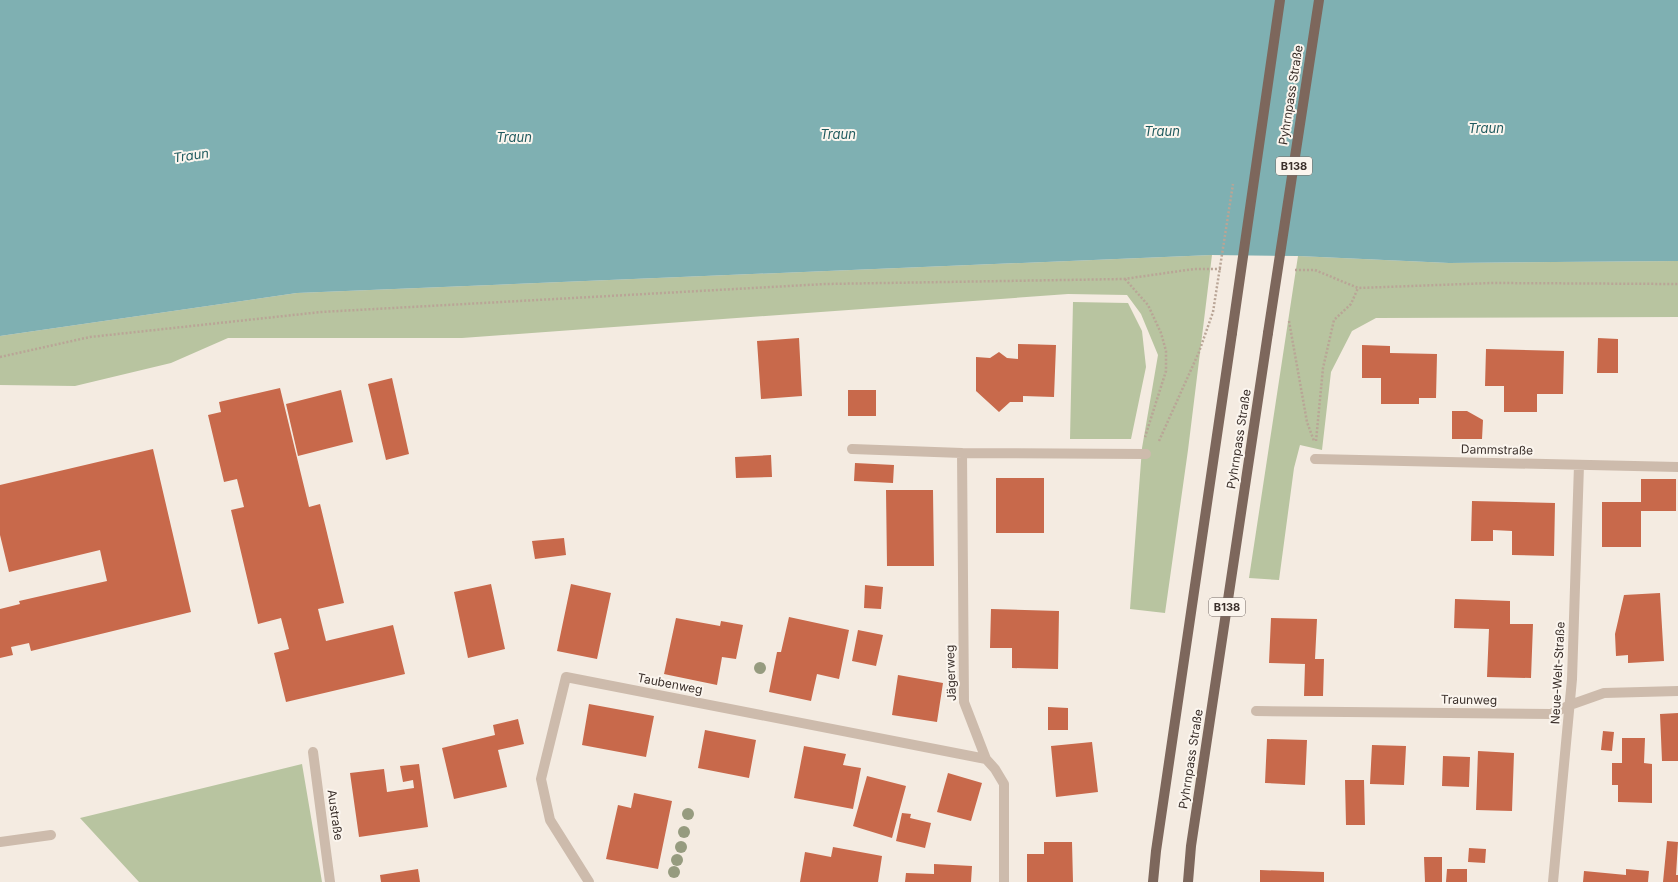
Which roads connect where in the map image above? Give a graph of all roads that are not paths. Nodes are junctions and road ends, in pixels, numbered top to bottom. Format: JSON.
{"nodes":[{"id":1,"x":1280,"y":0,"type":"edge"},
{"id":2,"x":1319,"y":0,"type":"edge"},
{"id":3,"x":852,"y":449,"type":"dead end"},
{"id":4,"x":962,"y":453,"type":"junction"},
{"id":5,"x":1146,"y":454,"type":"road end"},
{"id":6,"x":1315,"y":459,"type":"dead end"},
{"id":7,"x":1579,"y":465,"type":"junction"},
{"id":8,"x":1678,"y":467,"type":"edge"},
{"id":9,"x":1678,"y":691,"type":"edge"},
{"id":10,"x":1570,"y":705,"type":"junction"},
{"id":11,"x":1256,"y":711,"type":"dead end"},
{"id":12,"x":313,"y":752,"type":"dead end"},
{"id":13,"x":986,"y":759,"type":"junction"},
{"id":14,"x":51,"y":834,"type":"dead end"},
{"id":15,"x":0,"y":842,"type":"edge"},
{"id":16,"x":330,"y":882,"type":"edge"},
{"id":17,"x":589,"y":882,"type":"edge"},
{"id":18,"x":1004,"y":882,"type":"edge"},
{"id":19,"x":1153,"y":882,"type":"edge"},
{"id":20,"x":1188,"y":882,"type":"edge"},
{"id":21,"x":1554,"y":882,"type":"edge"}],
"edges":[{"from":1,"to":19,"type":"main road","name":"Pyhrnpass Straße","number":"B138","bridge":true},
{"from":2,"to":20,"type":"main road","name":"Pyhrnpass Straße","number":"B138","bridge":true},
{"from":3,"to":4,"type":"street"},
{"from":4,"to":5,"type":"street"},
{"from":4,"to":13,"type":"street","name":"Jägerweg"},
{"from":6,"to":7,"type":"street","name":"Dammstraße"},
{"from":7,"to":8,"type":"street","name":"Dammstraße"},
{"from":7,"to":10,"type":"street","name":"Neue-Welt-Straße"},
{"from":9,"to":10,"type":"street","name":"Traunweg"},
{"from":10,"to":11,"type":"street","name":"Traunweg"},
{"from":10,"to":21,"type":"street","name":"Neue-Welt-Straße"},
{"from":12,"to":16,"type":"street","name":"Austraße"},
{"from":13,"to":17,"type":"street","name":"Taubenweg"},
{"from":13,"to":18,"type":"street","name":"Jägerweg"},
{"from":14,"to":15,"type":"street"}]}
